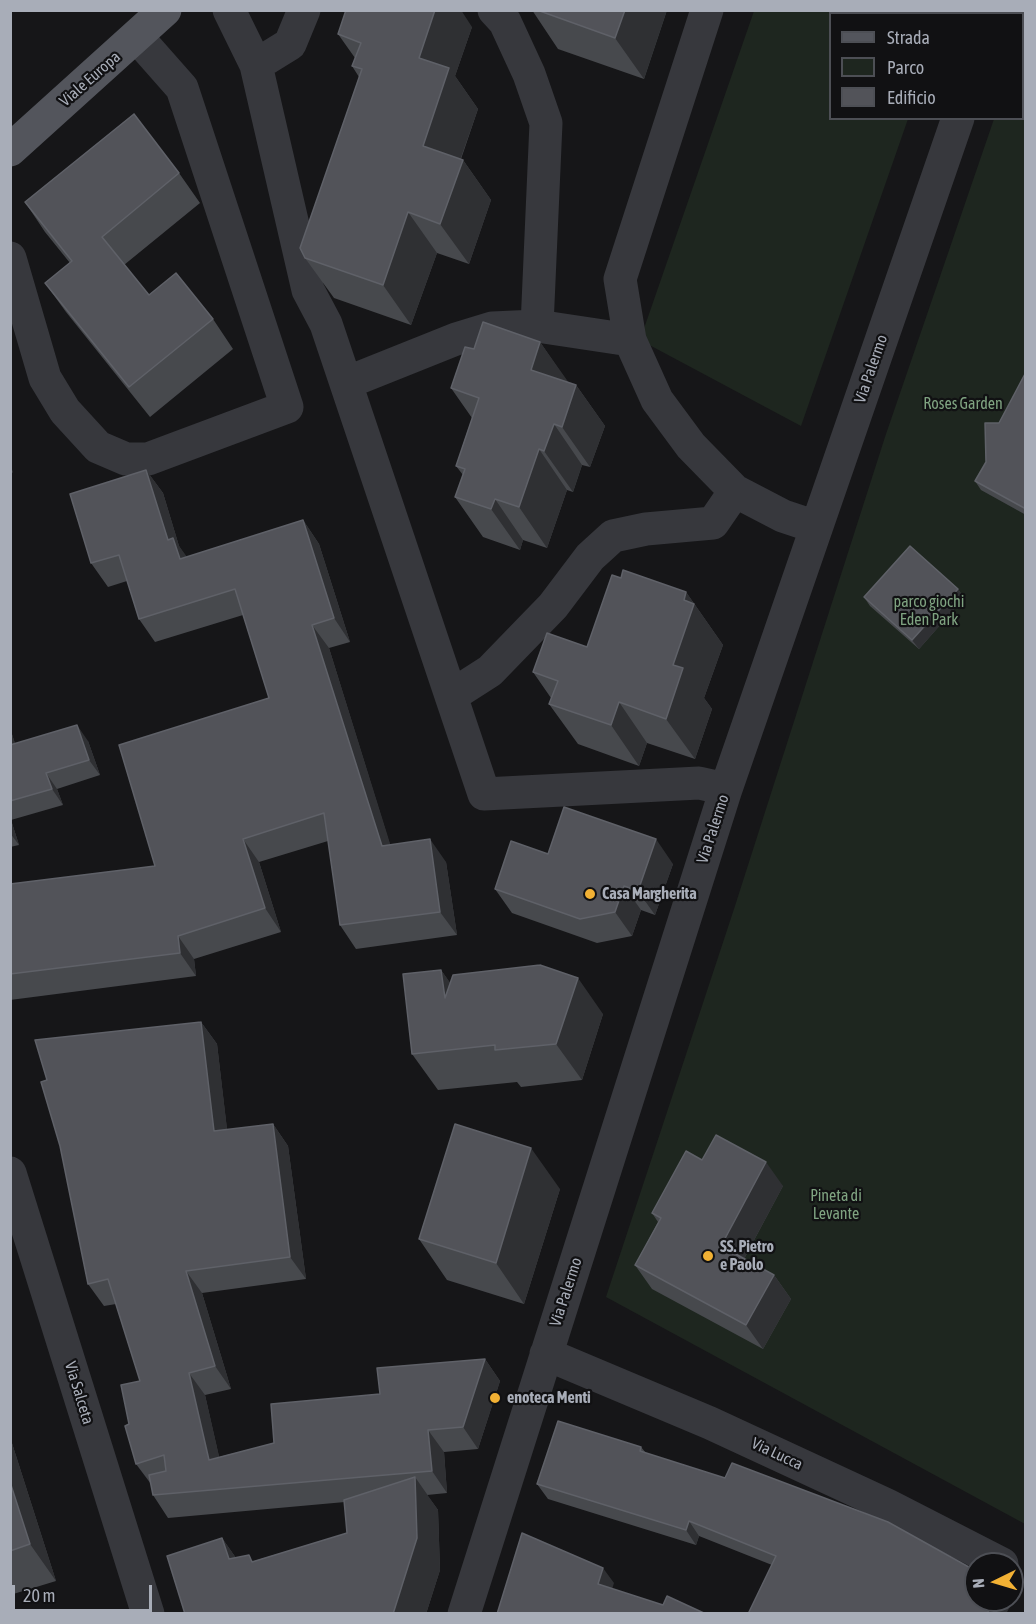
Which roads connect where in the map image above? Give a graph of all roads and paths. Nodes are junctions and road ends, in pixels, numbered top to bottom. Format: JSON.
{"nodes":[{"id":1,"x":165,"y":10,"type":"edge"},
{"id":2,"x":229,"y":10,"type":"edge"},
{"id":3,"x":304,"y":10,"type":"edge"},
{"id":4,"x":494,"y":10,"type":"edge"},
{"id":5,"x":707,"y":10,"type":"edge"},
{"id":6,"x":137,"y":37,"type":"junction"},
{"id":7,"x":256,"y":65,"type":"junction"},
{"id":8,"x":957,"y":120,"type":"edge"},
{"id":9,"x":11,"y":146,"type":"edge"},
{"id":10,"x":10,"y":258,"type":"edge"},
{"id":11,"x":537,"y":326,"type":"junction"},
{"id":12,"x":630,"y":339,"type":"junction"},
{"id":13,"x":346,"y":383,"type":"junction"},
{"id":14,"x":735,"y":491,"type":"junction"},
{"id":15,"x":816,"y":526,"type":"junction"},
{"id":16,"x":451,"y":696,"type":"junction"},
{"id":17,"x":726,"y":789,"type":"junction"},
{"id":18,"x":10,"y":1173,"type":"edge"},
{"id":19,"x":546,"y":1354,"type":"junction"},
{"id":20,"x":978,"y":1552,"type":"edge"},
{"id":21,"x":148,"y":1614,"type":"edge"},
{"id":22,"x":464,"y":1614,"type":"edge"}],
"edges":[{"from":1,"to":6,"type":"main road","name":"Viale Europa"},
{"from":2,"to":7,"type":"street"},
{"from":3,"to":7,"type":"street"},
{"from":4,"to":11,"type":"street"},
{"from":5,"to":12,"type":"street"},
{"from":6,"to":9,"type":"main road","name":"Viale Europa"},
{"from":6,"to":10,"type":"street"},
{"from":7,"to":13,"type":"street"},
{"from":8,"to":15,"type":"street","name":"Via Palermo"},
{"from":11,"to":12,"type":"street"},
{"from":11,"to":13,"type":"street"},
{"from":12,"to":14,"type":"street"},
{"from":13,"to":16,"type":"street"},
{"from":14,"to":15,"type":"street"},
{"from":14,"to":16,"type":"street"},
{"from":15,"to":17,"type":"street","name":"Via Palermo"},
{"from":16,"to":17,"type":"street"},
{"from":17,"to":19,"type":"street","name":"Via Palermo"},
{"from":18,"to":21,"type":"street","name":"Via Salceta"},
{"from":19,"to":20,"type":"street","name":"Via Lucca"},
{"from":19,"to":22,"type":"street","name":"Via Palermo"}]}
